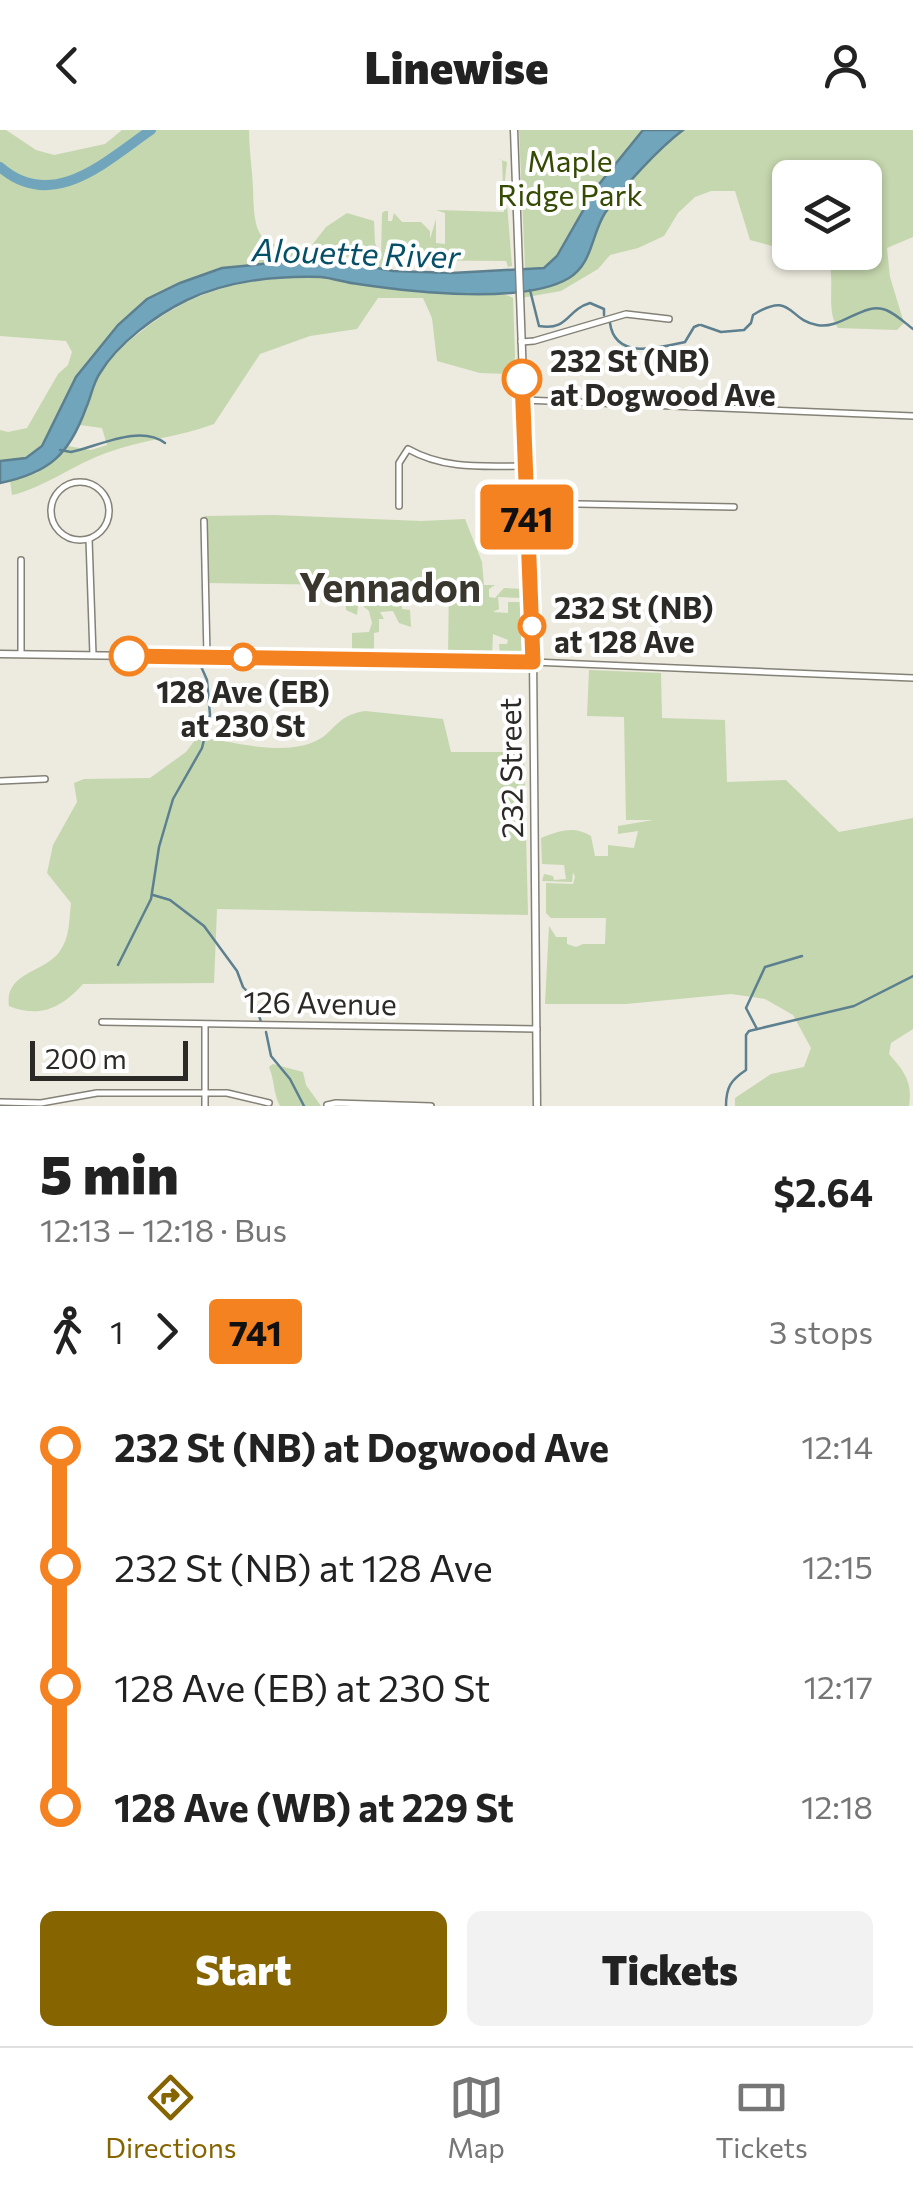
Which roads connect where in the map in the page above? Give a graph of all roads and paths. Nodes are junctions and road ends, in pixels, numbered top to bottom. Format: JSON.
{"nodes":[{"id":1,"x":514,"y":130,"type":"edge"},
{"id":2,"x":669,"y":319,"type":"dead end"},
{"id":3,"x":522,"y":342,"type":"junction"},
{"id":4,"x":524,"y":400,"type":"junction"},
{"id":5,"x":913,"y":416,"type":"edge"},
{"id":6,"x":526,"y":466,"type":"junction"},
{"id":7,"x":526,"y":504,"type":"junction"},
{"id":8,"x":399,"y":506,"type":"dead end"},
{"id":9,"x":734,"y":507,"type":"dead end"},
{"id":10,"x":204,"y":520,"type":"dead end"},
{"id":11,"x":88,"y":538,"type":"junction"},
{"id":12,"x":21,"y":560,"type":"dead end"},
{"id":13,"x":0,"y":654,"type":"edge"},
{"id":14,"x":22,"y":654,"type":"junction"},
{"id":15,"x":93,"y":656,"type":"junction"},
{"id":16,"x":207,"y":656,"type":"junction"},
{"id":17,"x":533,"y":662,"type":"junction"},
{"id":18,"x":913,"y":678,"type":"edge"},
{"id":19,"x":45,"y":779,"type":"dead end"},
{"id":20,"x":0,"y":781,"type":"edge"},
{"id":21,"x":102,"y":1022,"type":"dead end"},
{"id":22,"x":205,"y":1026,"type":"junction"},
{"id":23,"x":537,"y":1030,"type":"junction"},
{"id":24,"x":205,"y":1092,"type":"junction"},
{"id":25,"x":0,"y":1102,"type":"edge"},
{"id":26,"x":269,"y":1103,"type":"dead end"},
{"id":27,"x":327,"y":1105,"type":"edge"},
{"id":28,"x":379,"y":1105,"type":"edge"},
{"id":29,"x":205,"y":1106,"type":"edge"},
{"id":30,"x":430,"y":1106,"type":"edge"},
{"id":31,"x":537,"y":1106,"type":"edge"}],
"edges":[{"from":1,"to":3,"type":"main road","name":"232 Street"},
{"from":2,"to":3,"type":"street"},
{"from":3,"to":4,"type":"main road","name":"232 Street"},
{"from":4,"to":5,"type":"street"},
{"from":4,"to":6,"type":"main road","name":"232 Street"},
{"from":6,"to":7,"type":"main road","name":"232 Street"},
{"from":6,"to":8,"type":"street"},
{"from":7,"to":9,"type":"street"},
{"from":7,"to":17,"type":"main road","name":"232 Street"},
{"from":10,"to":16,"type":"street"},
{"from":11,"to":11,"type":"street"},
{"from":11,"to":15,"type":"street"},
{"from":12,"to":14,"type":"street"},
{"from":13,"to":14,"type":"main road"},
{"from":14,"to":15,"type":"main road"},
{"from":15,"to":16,"type":"main road"},
{"from":16,"to":17,"type":"main road"},
{"from":17,"to":18,"type":"street"},
{"from":17,"to":23,"type":"main road","name":"232 Street"},
{"from":19,"to":20,"type":"street"},
{"from":21,"to":22,"type":"street","name":"126 Avenue"},
{"from":22,"to":23,"type":"street","name":"126 Avenue"},
{"from":22,"to":24,"type":"street"},
{"from":23,"to":31,"type":"main road","name":"232 Street"},
{"from":24,"to":25,"type":"street"},
{"from":24,"to":26,"type":"street"},
{"from":24,"to":29,"type":"street"},
{"from":27,"to":28,"type":"street"},
{"from":28,"to":30,"type":"street"}]}
